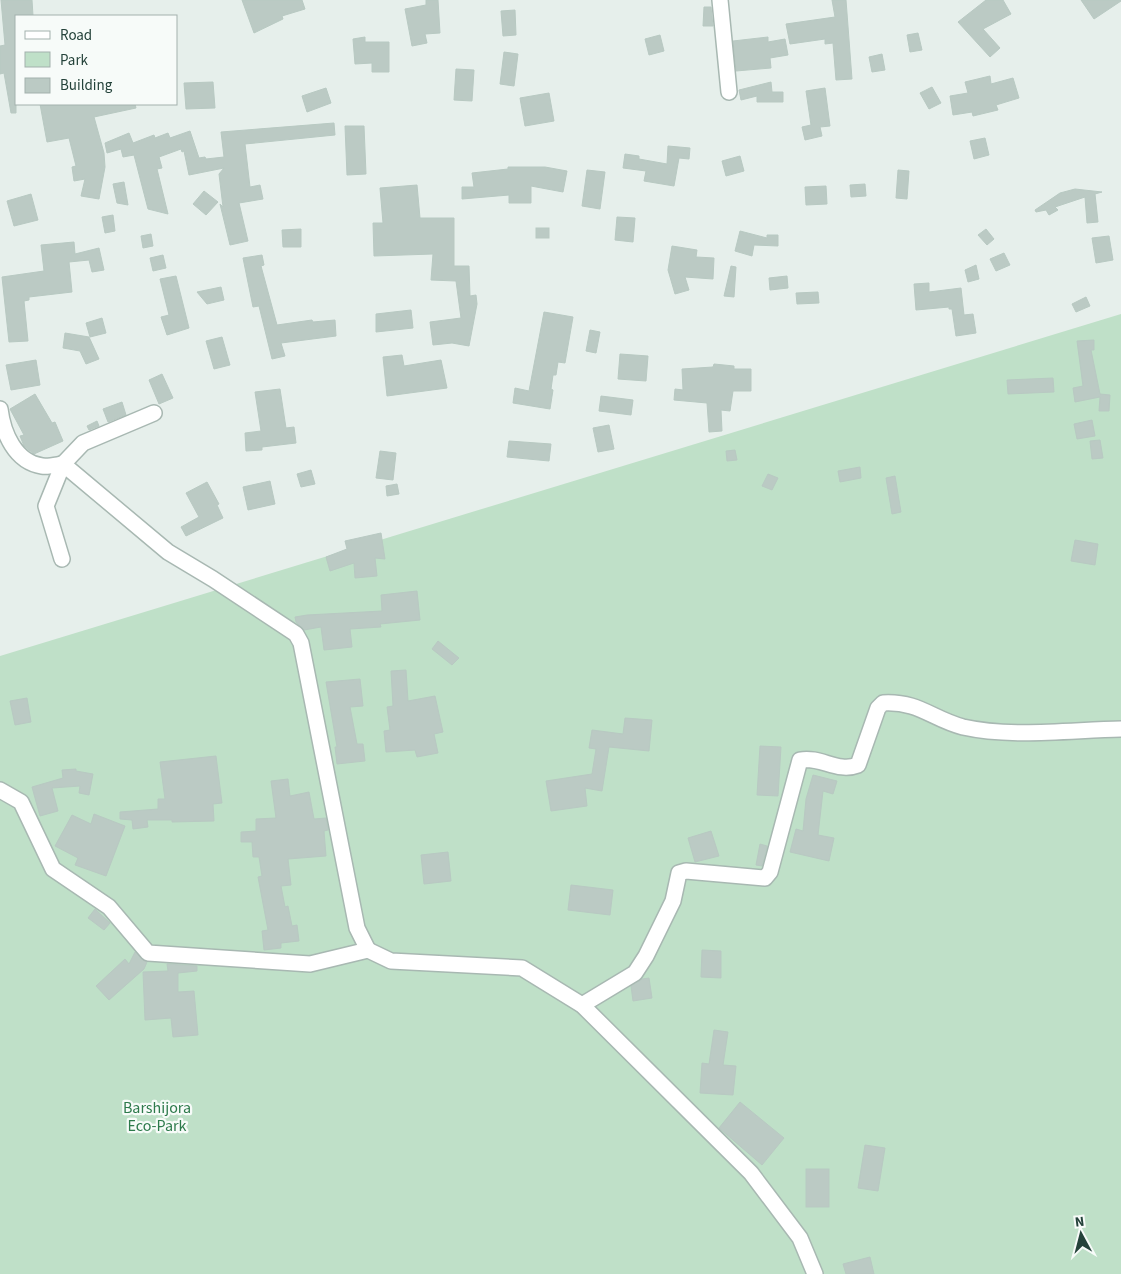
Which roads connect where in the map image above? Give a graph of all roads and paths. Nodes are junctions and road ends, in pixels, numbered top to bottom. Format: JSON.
{"nodes":[{"id":1,"x":720,"y":0,"type":"edge"},
{"id":2,"x":729,"y":92,"type":"dead end"},
{"id":3,"x":0,"y":409,"type":"edge"},
{"id":4,"x":154,"y":413,"type":"dead end"},
{"id":5,"x":62,"y":464,"type":"junction"},
{"id":6,"x":62,"y":559,"type":"dead end"},
{"id":7,"x":1121,"y":729,"type":"edge"},
{"id":8,"x":0,"y":790,"type":"edge"},
{"id":9,"x":368,"y":950,"type":"junction"},
{"id":10,"x":582,"y":1005,"type":"junction"},
{"id":11,"x":815,"y":1274,"type":"edge"}],
"edges":[{"from":1,"to":2,"type":"street"},
{"from":3,"to":5,"type":"street"},
{"from":4,"to":5,"type":"street"},
{"from":5,"to":6,"type":"street"},
{"from":5,"to":9,"type":"street"},
{"from":7,"to":10,"type":"street"},
{"from":8,"to":9,"type":"street"},
{"from":9,"to":10,"type":"street"},
{"from":10,"to":11,"type":"street"}]}
